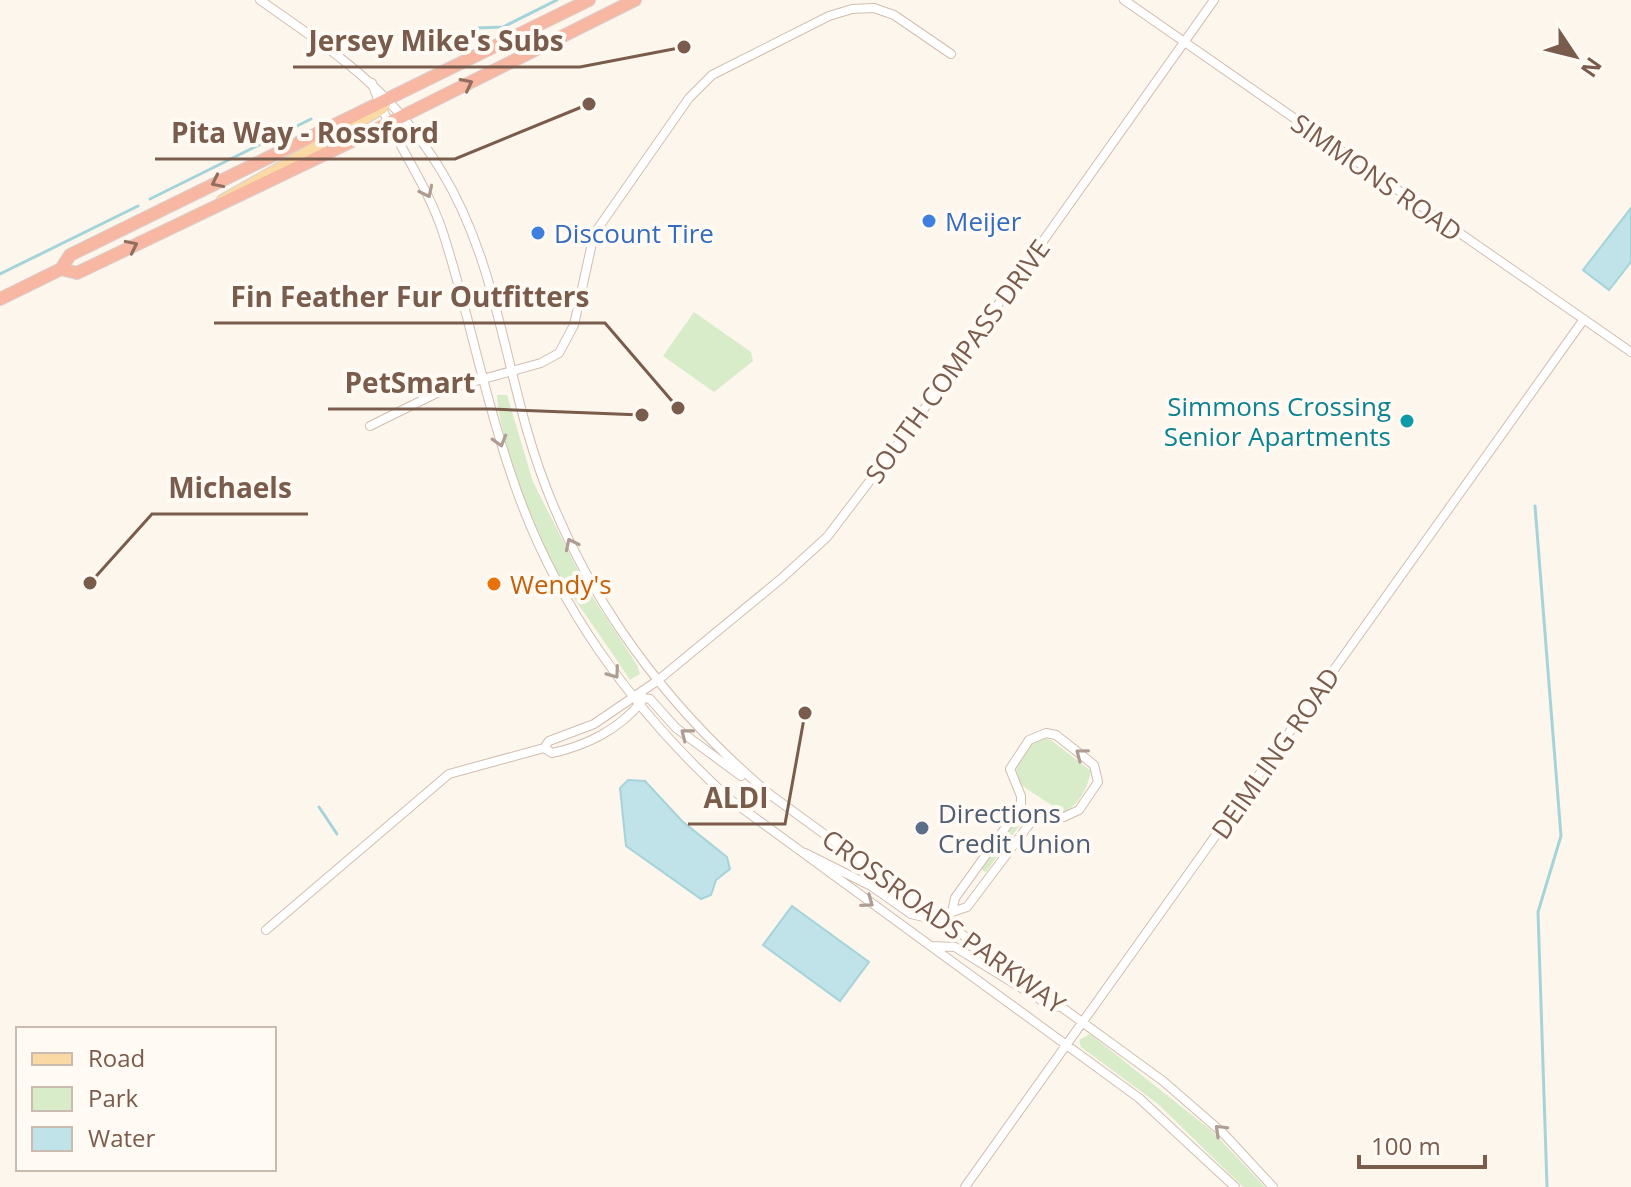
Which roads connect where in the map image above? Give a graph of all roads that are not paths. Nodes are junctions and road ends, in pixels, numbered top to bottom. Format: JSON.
{"nodes":[{"id":1,"x":260,"y":0,"type":"edge"},
{"id":2,"x":589,"y":0,"type":"edge"},
{"id":3,"x":635,"y":0,"type":"edge"},
{"id":4,"x":1124,"y":0,"type":"edge"},
{"id":5,"x":1214,"y":0,"type":"edge"},
{"id":6,"x":1184,"y":42,"type":"junction"},
{"id":7,"x":951,"y":54,"type":"dead end"},
{"id":8,"x":383,"y":104,"type":"junction"},
{"id":9,"x":403,"y":116,"type":"junction"},
{"id":10,"x":390,"y":123,"type":"junction"},
{"id":11,"x":211,"y":209,"type":"junction"},
{"id":12,"x":61,"y":269,"type":"junction"},
{"id":13,"x":0,"y":299,"type":"edge"},
{"id":14,"x":1584,"y":319,"type":"junction"},
{"id":15,"x":1631,"y":352,"type":"edge"},
{"id":16,"x":511,"y":372,"type":"junction"},
{"id":17,"x":483,"y":379,"type":"junction"},
{"id":18,"x":370,"y":426,"type":"dead end"},
{"id":19,"x":657,"y":681,"type":"junction"},
{"id":20,"x":632,"y":696,"type":"junction"},
{"id":21,"x":642,"y":702,"type":"junction"},
{"id":22,"x":544,"y":748,"type":"junction"},
{"id":23,"x":772,"y":796,"type":"junction"},
{"id":24,"x":796,"y":850,"type":"junction"},
{"id":25,"x":974,"y":872,"type":"junction"},
{"id":26,"x":987,"y":881,"type":"junction"},
{"id":27,"x":952,"y":912,"type":"junction"},
{"id":28,"x":945,"y":922,"type":"junction"},
{"id":29,"x":266,"y":930,"type":"dead end"},
{"id":30,"x":928,"y":945,"type":"junction"},
{"id":31,"x":1066,"y":1008,"type":"junction"},
{"id":32,"x":1084,"y":1021,"type":"junction"},
{"id":33,"x":1066,"y":1045,"type":"junction"},
{"id":34,"x":965,"y":1187,"type":"edge"},
{"id":35,"x":1235,"y":1187,"type":"edge"},
{"id":36,"x":1273,"y":1187,"type":"edge"}],
"edges":[{"from":1,"to":8,"type":"street"},
{"from":2,"to":8,"type":"highway"},
{"from":9,"to":3,"type":"highway","one_way":true},
{"from":4,"to":6,"type":"street","name":"SIMMONS ROAD"},
{"from":5,"to":6,"type":"street","name":"SOUTH COMPASS DRIVE"},
{"from":6,"to":14,"type":"street","name":"SIMMONS ROAD"},
{"from":6,"to":19,"type":"street","name":"SOUTH COMPASS DRIVE"},
{"from":7,"to":16,"type":"street"},
{"from":8,"to":9,"type":"street","name":"CROSSROADS PARKWAY"},
{"from":8,"to":10,"type":"street","name":"CROSSROADS PARKWAY"},
{"from":8,"to":11,"type":"main road"},
{"from":8,"to":12,"type":"highway","one_way":true},
{"from":9,"to":10,"type":"highway"},
{"from":9,"to":16,"type":"street","name":"CROSSROADS PARKWAY"},
{"from":10,"to":11,"type":"highway"},
{"from":10,"to":17,"type":"street","name":"CROSSROADS PARKWAY","one_way":true},
{"from":12,"to":11,"type":"highway","one_way":true},
{"from":12,"to":13,"type":"highway"},
{"from":14,"to":15,"type":"street","name":"SIMMONS ROAD"},
{"from":14,"to":32,"type":"street","name":"DEIMLING ROAD"},
{"from":16,"to":17,"type":"street"},
{"from":19,"to":16,"type":"street","name":"CROSSROADS PARKWAY","one_way":true},
{"from":17,"to":18,"type":"street"},
{"from":17,"to":20,"type":"street","name":"CROSSROADS PARKWAY","one_way":true},
{"from":19,"to":20,"type":"street","name":"SOUTH COMPASS DRIVE"},
{"from":19,"to":21,"type":"street","name":"SOUTH COMPASS DRIVE"},
{"from":19,"to":23,"type":"street","name":"CROSSROADS PARKWAY"},
{"from":20,"to":21,"type":"street","name":"CROSSROADS PARKWAY"},
{"from":20,"to":22,"type":"street","name":"SOUTH COMPASS DRIVE"},
{"from":21,"to":22,"type":"street","name":"SOUTH COMPASS DRIVE"},
{"from":23,"to":21,"type":"street","one_way":true},
{"from":21,"to":24,"type":"street","name":"CROSSROADS PARKWAY"},
{"from":22,"to":29,"type":"street","name":"SOUTH COMPASS DRIVE"},
{"from":23,"to":28,"type":"street","name":"CROSSROADS PARKWAY"},
{"from":24,"to":28,"type":"street"},
{"from":24,"to":30,"type":"street","name":"CROSSROADS PARKWAY","one_way":true},
{"from":25,"to":26,"type":"street"},
{"from":26,"to":25,"type":"street","one_way":true},
{"from":25,"to":27,"type":"street"},
{"from":26,"to":27,"type":"street"},
{"from":27,"to":28,"type":"street"},
{"from":28,"to":31,"type":"street","name":"CROSSROADS PARKWAY"},
{"from":30,"to":31,"type":"street"},
{"from":30,"to":33,"type":"street","name":"CROSSROADS PARKWAY"},
{"from":31,"to":32,"type":"street","name":"CROSSROADS PARKWAY"},
{"from":32,"to":33,"type":"street","name":"DEIMLING ROAD"},
{"from":36,"to":32,"type":"street","name":"CROSSROADS PARKWAY","one_way":true},
{"from":33,"to":34,"type":"street","name":"DEIMLING ROAD"},
{"from":33,"to":35,"type":"street","name":"CROSSROADS PARKWAY"}]}
